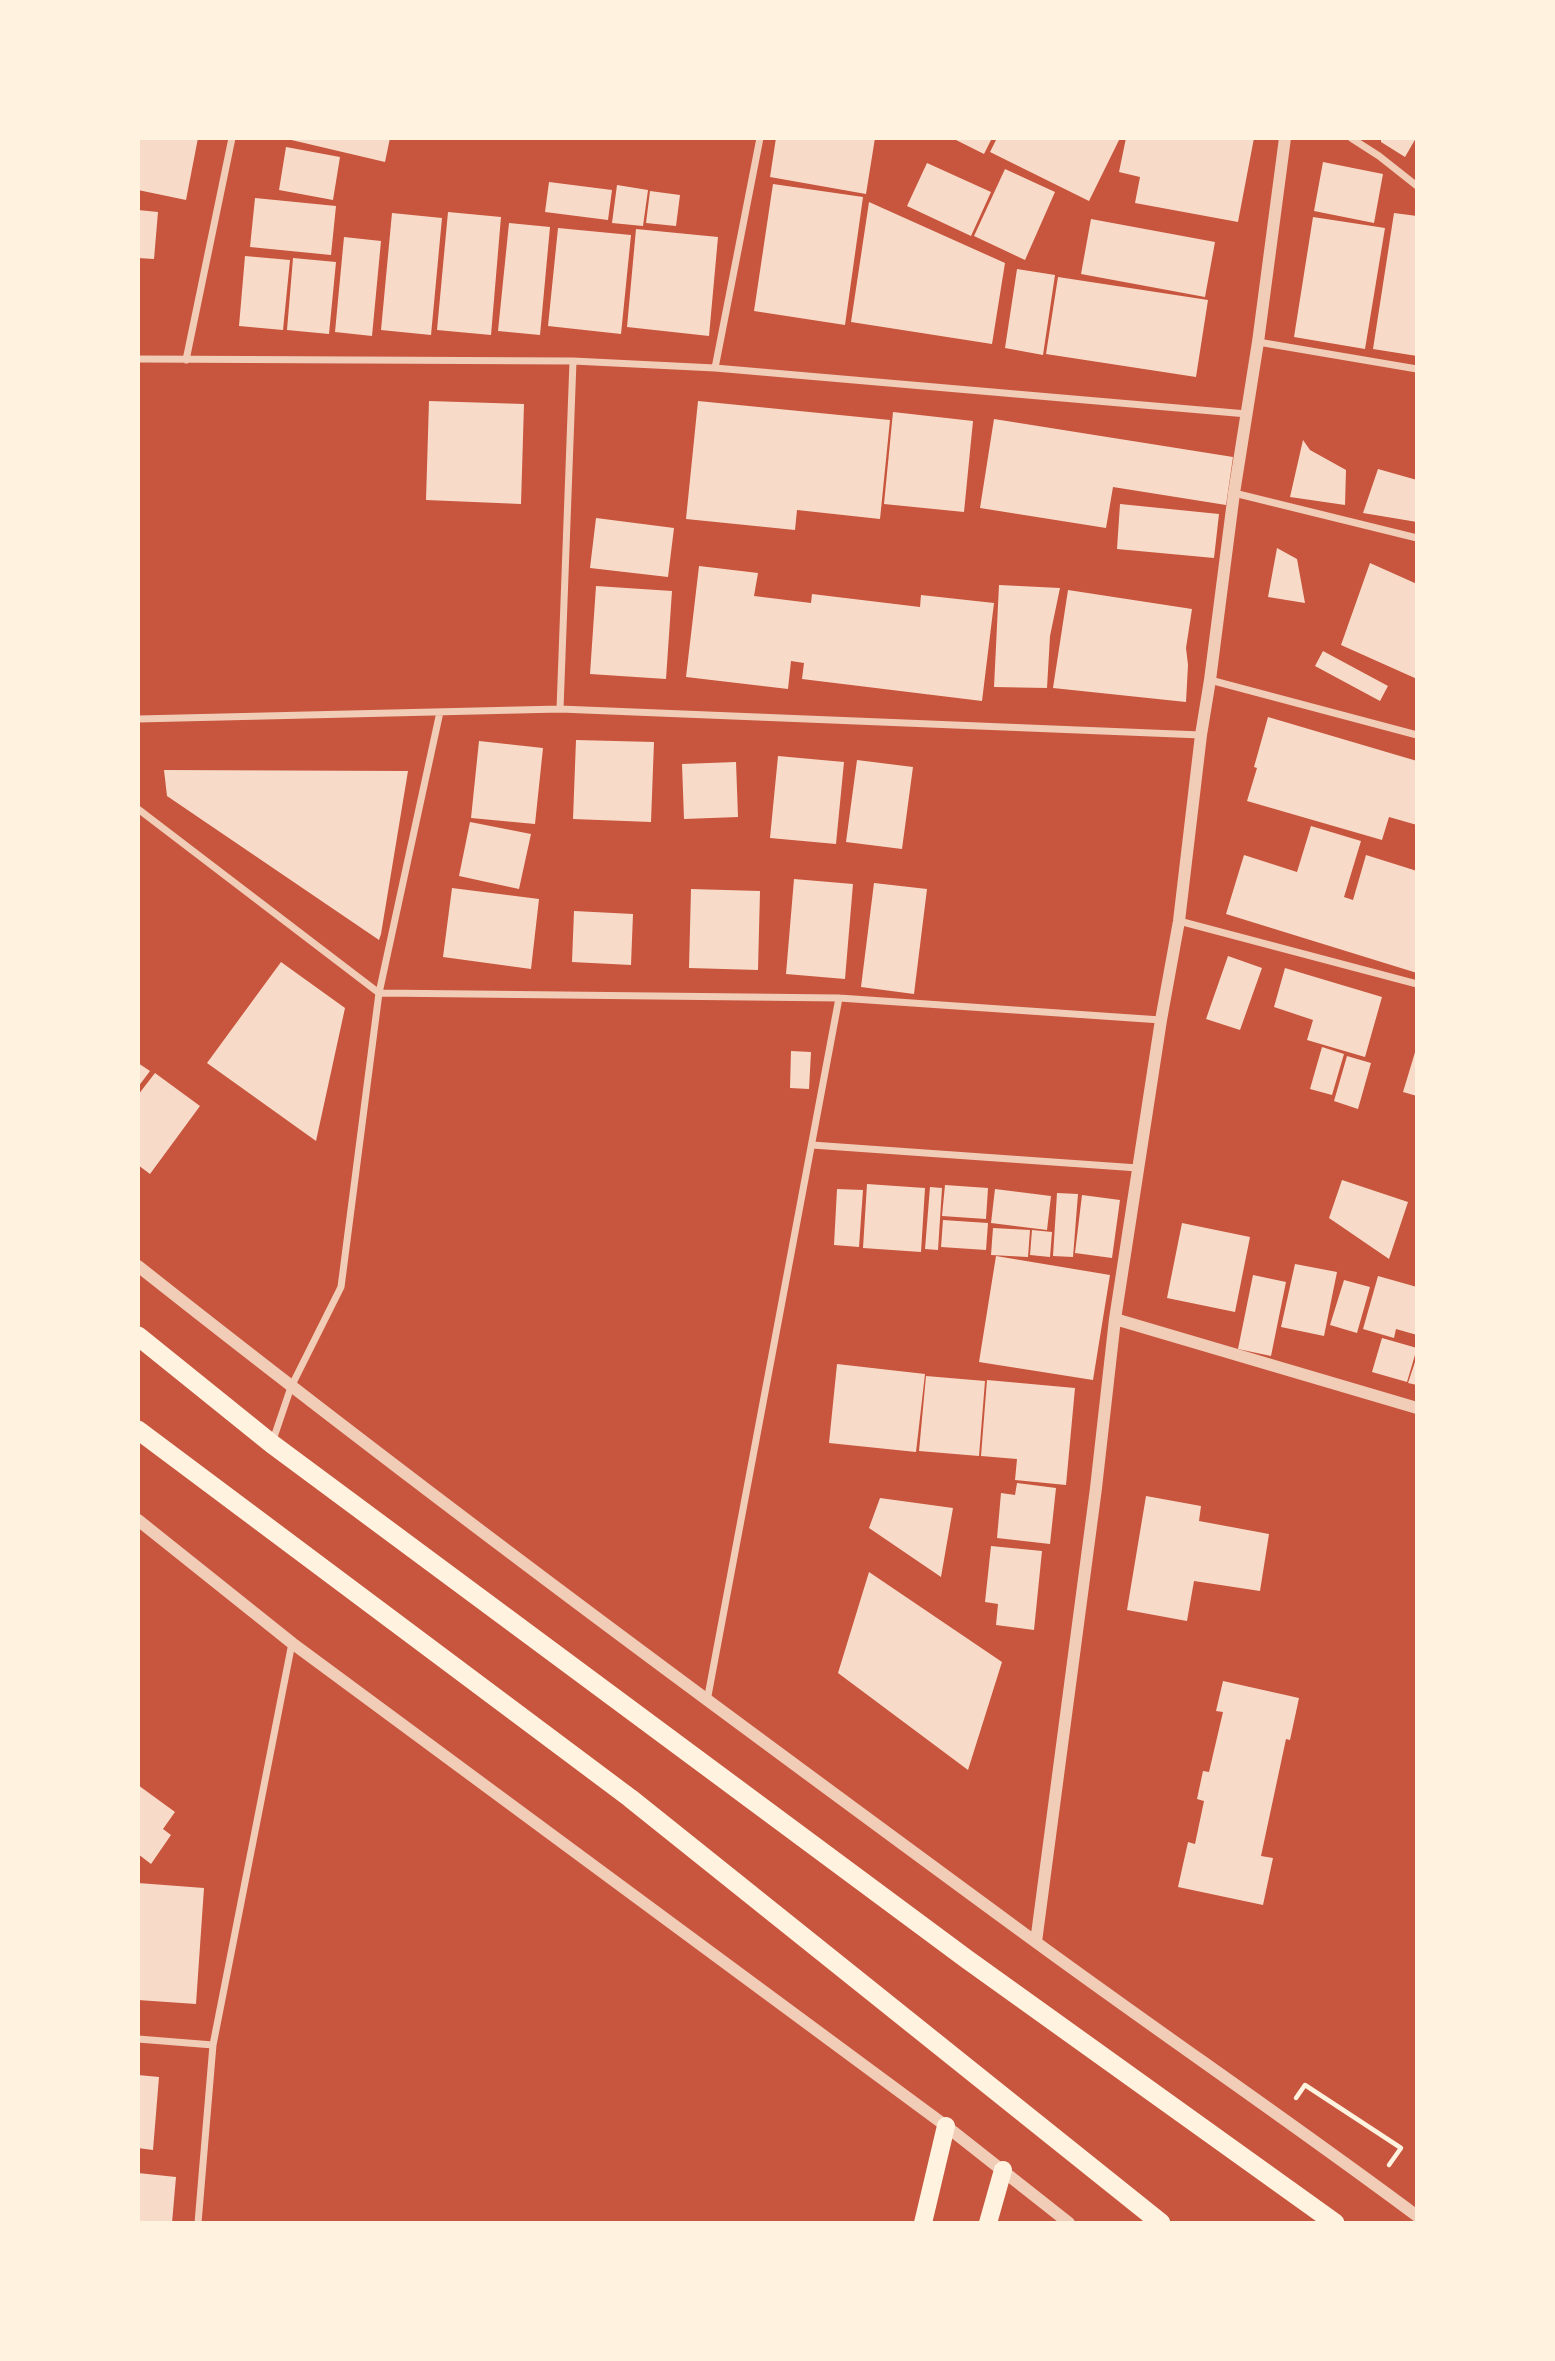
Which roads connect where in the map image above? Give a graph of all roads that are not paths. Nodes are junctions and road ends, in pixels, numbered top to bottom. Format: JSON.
{"nodes":[{"id":1,"x":232,"y":138,"type":"edge"},
{"id":2,"x":760,"y":138,"type":"edge"},
{"id":3,"x":1285,"y":138,"type":"edge"},
{"id":4,"x":1350,"y":138,"type":"edge"},
{"id":5,"x":1417,"y":186,"type":"edge"},
{"id":6,"x":1258,"y":342,"type":"junction"},
{"id":7,"x":138,"y":359,"type":"edge"},
{"id":8,"x":186,"y":360,"type":"junction"},
{"id":9,"x":573,"y":361,"type":"junction"},
{"id":10,"x":715,"y":368,"type":"junction"},
{"id":11,"x":1417,"y":369,"type":"edge"},
{"id":12,"x":1247,"y":414,"type":"junction"},
{"id":13,"x":1234,"y":493,"type":"junction"},
{"id":14,"x":1417,"y":538,"type":"edge"},
{"id":15,"x":1210,"y":680,"type":"junction"},
{"id":16,"x":560,"y":709,"type":"junction"},
{"id":17,"x":440,"y":712,"type":"junction"},
{"id":18,"x":138,"y":719,"type":"edge"},
{"id":19,"x":1201,"y":735,"type":"junction"},
{"id":20,"x":1417,"y":735,"type":"edge"},
{"id":21,"x":138,"y":809,"type":"edge"},
{"id":22,"x":1179,"y":921,"type":"junction"},
{"id":23,"x":1417,"y":984,"type":"edge"},
{"id":24,"x":379,"y":993,"type":"junction"},
{"id":25,"x":839,"y":998,"type":"junction"},
{"id":26,"x":1161,"y":1020,"type":"junction"},
{"id":27,"x":811,"y":1145,"type":"junction"},
{"id":28,"x":1138,"y":1168,"type":"junction"},
{"id":29,"x":138,"y":1266,"type":"edge"},
{"id":30,"x":1115,"y":1319,"type":"junction"},
{"id":31,"x":138,"y":1336,"type":"edge"},
{"id":32,"x":291,"y":1387,"type":"junction"},
{"id":33,"x":1417,"y":1408,"type":"edge"},
{"id":34,"x":138,"y":1430,"type":"edge"},
{"id":35,"x":272,"y":1444,"type":"junction"},
{"id":36,"x":138,"y":1520,"type":"edge"},
{"id":37,"x":292,"y":1643,"type":"junction"},
{"id":38,"x":707,"y":1702,"type":"junction"},
{"id":39,"x":1036,"y":1942,"type":"junction"},
{"id":40,"x":138,"y":2039,"type":"edge"},
{"id":41,"x":213,"y":2045,"type":"junction"},
{"id":42,"x":946,"y":2126,"type":"junction"},
{"id":43,"x":1003,"y":2169,"type":"junction"},
{"id":44,"x":1417,"y":2216,"type":"edge"},
{"id":45,"x":198,"y":2223,"type":"edge"},
{"id":46,"x":923,"y":2223,"type":"edge"},
{"id":47,"x":988,"y":2223,"type":"edge"},
{"id":48,"x":1069,"y":2223,"type":"edge"},
{"id":49,"x":1161,"y":2223,"type":"edge"},
{"id":50,"x":1335,"y":2223,"type":"edge"}],
"edges":[{"from":1,"to":8,"type":"street"},
{"from":2,"to":10,"type":"street"},
{"from":3,"to":6,"type":"street"},
{"from":4,"to":5,"type":"street"},
{"from":6,"to":11,"type":"street"},
{"from":6,"to":12,"type":"street"},
{"from":7,"to":8,"type":"street"},
{"from":8,"to":9,"type":"street"},
{"from":9,"to":10,"type":"street"},
{"from":9,"to":16,"type":"street"},
{"from":10,"to":12,"type":"street"},
{"from":12,"to":13,"type":"street"},
{"from":13,"to":14,"type":"street"},
{"from":13,"to":15,"type":"street"},
{"from":15,"to":19,"type":"street"},
{"from":15,"to":20,"type":"street"},
{"from":16,"to":17,"type":"street"},
{"from":16,"to":19,"type":"street"},
{"from":17,"to":18,"type":"street"},
{"from":17,"to":24,"type":"street"},
{"from":19,"to":22,"type":"street"},
{"from":21,"to":24,"type":"street"},
{"from":22,"to":23,"type":"street"},
{"from":22,"to":26,"type":"street"},
{"from":24,"to":25,"type":"street"},
{"from":24,"to":32,"type":"street"},
{"from":25,"to":26,"type":"street"},
{"from":25,"to":27,"type":"street"},
{"from":26,"to":28,"type":"street"},
{"from":27,"to":28,"type":"street"},
{"from":27,"to":38,"type":"street"},
{"from":28,"to":30,"type":"street"},
{"from":29,"to":32,"type":"street"},
{"from":30,"to":33,"type":"street"},
{"from":30,"to":39,"type":"street"},
{"from":31,"to":35,"type":"highway"},
{"from":32,"to":35,"type":"street"},
{"from":32,"to":38,"type":"street"},
{"from":34,"to":49,"type":"highway"},
{"from":35,"to":50,"type":"highway"},
{"from":36,"to":37,"type":"street"},
{"from":37,"to":41,"type":"street"},
{"from":37,"to":42,"type":"street"},
{"from":38,"to":39,"type":"street"},
{"from":39,"to":44,"type":"street"},
{"from":40,"to":41,"type":"street"},
{"from":41,"to":45,"type":"street"},
{"from":42,"to":43,"type":"street"},
{"from":42,"to":46,"type":"main road"},
{"from":43,"to":47,"type":"main road"},
{"from":43,"to":48,"type":"street"}]}
